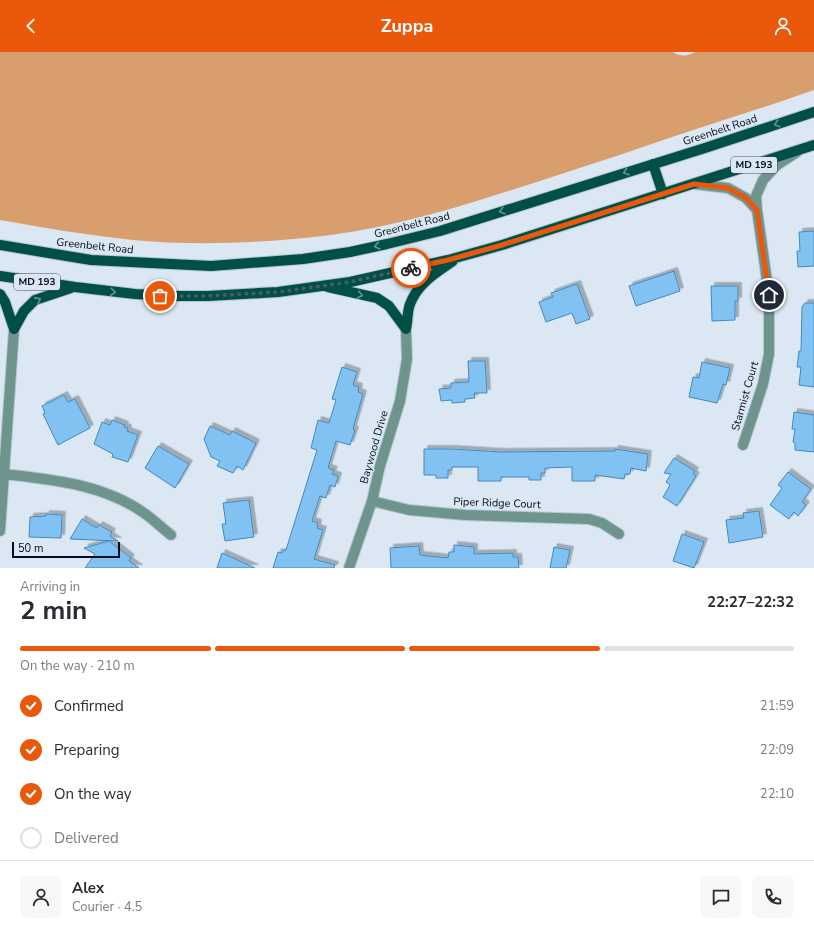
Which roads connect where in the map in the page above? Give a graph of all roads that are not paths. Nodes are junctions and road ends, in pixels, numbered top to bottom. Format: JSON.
{"nodes":[{"id":1,"x":814,"y":112,"type":"edge"},
{"id":2,"x":814,"y":145,"type":"edge"},
{"id":3,"x":800,"y":149,"type":"junction"},
{"id":4,"x":653,"y":164,"type":"junction"},
{"id":5,"x":694,"y":184,"type":"junction"},
{"id":6,"x":663,"y":194,"type":"junction"},
{"id":7,"x":757,"y":210,"type":"junction"},
{"id":8,"x":0,"y":245,"type":"edge"},
{"id":9,"x":457,"y":258,"type":"junction"},
{"id":10,"x":0,"y":276,"type":"edge"},
{"id":11,"x":322,"y":286,"type":"junction"},
{"id":12,"x":75,"y":287,"type":"junction"},
{"id":13,"x":0,"y":294,"type":"edge"},
{"id":14,"x":14,"y":329,"type":"junction"},
{"id":15,"x":406,"y":329,"type":"junction"},
{"id":16,"x":743,"y":445,"type":"dead end"},
{"id":17,"x":4,"y":474,"type":"junction"},
{"id":18,"x":372,"y":501,"type":"junction"},
{"id":19,"x":0,"y":531,"type":"edge"},
{"id":20,"x":619,"y":534,"type":"dead end"},
{"id":21,"x":170,"y":535,"type":"dead end"},
{"id":22,"x":349,"y":568,"type":"edge"}],
"edges":[{"from":1,"to":4,"type":"main road","name":"Greenbelt Road","one_way":true},
{"from":2,"to":3,"type":"main road","number":"MD 193"},
{"from":3,"to":5,"type":"main road","number":"MD 193"},
{"from":3,"to":7,"type":"street","name":"Starmist Court"},
{"from":4,"to":6,"type":"main road"},
{"from":4,"to":8,"type":"main road","name":"Greenbelt Road","one_way":true},
{"from":5,"to":6,"type":"main road","number":"MD 193"},
{"from":5,"to":7,"type":"street"},
{"from":6,"to":9,"type":"main road","number":"MD 193"},
{"from":7,"to":16,"type":"street","name":"Starmist Court"},
{"from":9,"to":11,"type":"main road","number":"MD 193"},
{"from":9,"to":15,"type":"main road"},
{"from":10,"to":12,"type":"main road","number":"MD 193"},
{"from":12,"to":11,"type":"main road","number":"MD 193","one_way":true},
{"from":11,"to":15,"type":"main road","one_way":true},
{"from":14,"to":12,"type":"main road","one_way":true},
{"from":13,"to":14,"type":"main road"},
{"from":14,"to":17,"type":"street"},
{"from":15,"to":18,"type":"street","name":"Baywood Drive"},
{"from":17,"to":19,"type":"street"},
{"from":17,"to":21,"type":"street"},
{"from":18,"to":20,"type":"street","name":"Piper Ridge Court"},
{"from":18,"to":22,"type":"street","name":"Baywood Drive"}]}
